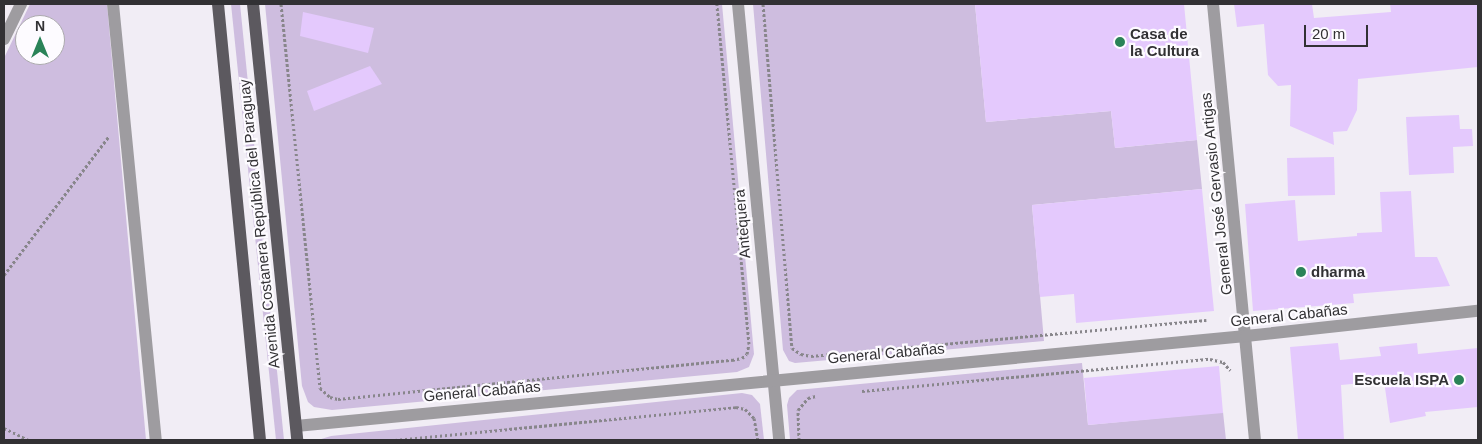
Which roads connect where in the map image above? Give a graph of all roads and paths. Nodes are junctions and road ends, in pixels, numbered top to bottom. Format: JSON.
{"nodes":[{"id":1,"x":21,"y":4,"type":"edge"},
{"id":2,"x":113,"y":4,"type":"edge"},
{"id":3,"x":218,"y":4,"type":"edge"},
{"id":4,"x":253,"y":4,"type":"edge"},
{"id":5,"x":281,"y":4,"type":"edge"},
{"id":6,"x":717,"y":4,"type":"edge"},
{"id":7,"x":738,"y":4,"type":"edge"},
{"id":8,"x":763,"y":4,"type":"edge"},
{"id":9,"x":1213,"y":4,"type":"edge"},
{"id":10,"x":4,"y":39,"type":"edge"},
{"id":11,"x":125,"y":114,"type":"junction"},
{"id":12,"x":4,"y":275,"type":"edge"},
{"id":13,"x":1478,"y":311,"type":"edge"},
{"id":14,"x":1206,"y":320,"type":"dead end"},
{"id":15,"x":1246,"y":336,"type":"junction"},
{"id":16,"x":1229,"y":368,"type":"dead end"},
{"id":17,"x":773,"y":380,"type":"junction"},
{"id":18,"x":854,"y":392,"type":"dead end"},
{"id":19,"x":824,"y":395,"type":"dead end"},
{"id":20,"x":296,"y":426,"type":"junction"},
{"id":21,"x":4,"y":428,"type":"edge"},
{"id":22,"x":29,"y":440,"type":"edge"},
{"id":23,"x":156,"y":440,"type":"edge"},
{"id":24,"x":260,"y":440,"type":"edge"},
{"id":25,"x":297,"y":440,"type":"edge"},
{"id":26,"x":395,"y":440,"type":"edge"},
{"id":27,"x":758,"y":440,"type":"edge"},
{"id":28,"x":778,"y":440,"type":"edge"},
{"id":29,"x":799,"y":440,"type":"edge"},
{"id":30,"x":1255,"y":440,"type":"edge"}],
"edges":[{"from":1,"to":10,"type":"street"},
{"from":2,"to":11,"type":"street"},
{"from":3,"to":24,"type":"main road","name":"Avenida Costanera República del Paraguay"},
{"from":4,"to":20,"type":"main road","name":"Avenida Costanera República del Paraguay"},
{"from":5,"to":6,"type":"path"},
{"from":7,"to":17,"type":"street","name":"Antequera"},
{"from":8,"to":14,"type":"path"},
{"from":9,"to":15,"type":"street","name":"General José Gervasio Artigas"},
{"from":11,"to":12,"type":"path"},
{"from":11,"to":23,"type":"street"},
{"from":13,"to":15,"type":"street","name":"General Cabañas"},
{"from":15,"to":17,"type":"street","name":"General Cabañas"},
{"from":15,"to":30,"type":"street","name":"General José Gervasio Artigas"},
{"from":16,"to":18,"type":"path"},
{"from":17,"to":20,"type":"street","name":"General Cabañas"},
{"from":17,"to":28,"type":"street","name":"Antequera"},
{"from":19,"to":29,"type":"path"},
{"from":20,"to":25,"type":"main road","name":"Avenida Costanera República del Paraguay"},
{"from":21,"to":22,"type":"path"},
{"from":26,"to":27,"type":"path"}]}
